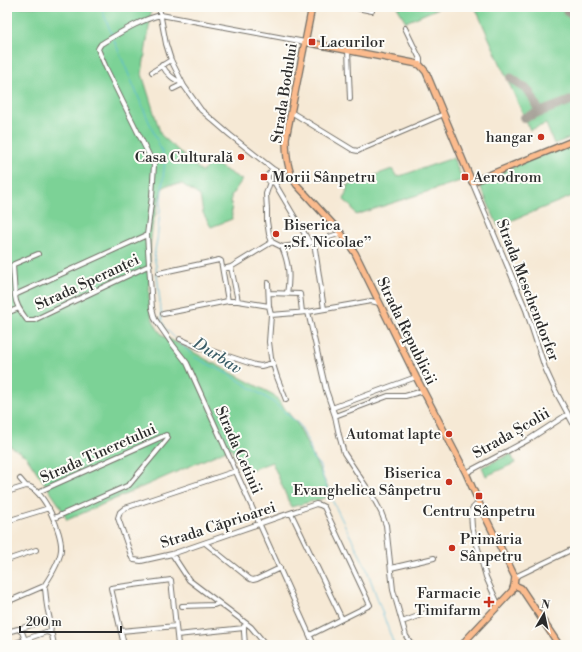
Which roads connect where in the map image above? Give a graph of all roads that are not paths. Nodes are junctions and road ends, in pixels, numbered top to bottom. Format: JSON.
{"nodes":[{"id":1,"x":159,"y":7,"type":"edge"},
{"id":2,"x":312,"y":7,"type":"edge"},
{"id":3,"x":352,"y":7,"type":"edge"},
{"id":4,"x":372,"y":11,"type":"dead end"},
{"id":5,"x":161,"y":15,"type":"junction"},
{"id":6,"x":405,"y":28,"type":"dead end"},
{"id":7,"x":305,"y":42,"type":"junction"},
{"id":8,"x":348,"y":50,"type":"junction"},
{"id":9,"x":171,"y":60,"type":"junction"},
{"id":10,"x":162,"y":65,"type":"junction"},
{"id":11,"x":420,"y":65,"type":"junction"},
{"id":12,"x":152,"y":72,"type":"dead end"},
{"id":13,"x":183,"y":84,"type":"junction"},
{"id":14,"x":173,"y":89,"type":"dead end"},
{"id":15,"x":350,"y":99,"type":"dead end"},
{"id":16,"x":291,"y":112,"type":"junction"},
{"id":17,"x":444,"y":114,"type":"junction"},
{"id":18,"x":575,"y":140,"type":"edge"},
{"id":19,"x":273,"y":169,"type":"junction"},
{"id":20,"x":287,"y":176,"type":"junction"},
{"id":21,"x":272,"y":182,"type":"junction"},
{"id":22,"x":472,"y":182,"type":"junction"},
{"id":23,"x":295,"y":183,"type":"joint"},
{"id":24,"x":341,"y":233,"type":"junction"},
{"id":25,"x":147,"y":235,"type":"junction"},
{"id":26,"x":272,"y":242,"type":"junction"},
{"id":27,"x":312,"y":242,"type":"junction"},
{"id":28,"x":282,"y":247,"type":"junction"},
{"id":29,"x":38,"y":254,"type":"dead end"},
{"id":30,"x":150,"y":265,"type":"junction"},
{"id":31,"x":231,"y":267,"type":"junction"},
{"id":32,"x":223,"y":269,"type":"junction"},
{"id":33,"x":158,"y":273,"type":"dead end"},
{"id":34,"x":268,"y":283,"type":"dead end"},
{"id":35,"x":269,"y":293,"type":"junction"},
{"id":36,"x":287,"y":294,"type":"junction"},
{"id":37,"x":376,"y":295,"type":"junction"},
{"id":38,"x":15,"y":296,"type":"junction"},
{"id":39,"x":228,"y":301,"type":"junction"},
{"id":40,"x":238,"y":302,"type":"junction"},
{"id":41,"x":371,"y":302,"type":"junction"},
{"id":42,"x":379,"y":303,"type":"junction"},
{"id":43,"x":269,"y":306,"type":"junction"},
{"id":44,"x":19,"y":308,"type":"junction"},
{"id":45,"x":324,"y":310,"type":"junction"},
{"id":46,"x":302,"y":312,"type":"junction"},
{"id":47,"x":308,"y":312,"type":"junction"},
{"id":48,"x":7,"y":313,"type":"edge"},
{"id":49,"x":163,"y":314,"type":"dead end"},
{"id":50,"x":270,"y":315,"type":"junction"},
{"id":51,"x":180,"y":339,"type":"dead end"},
{"id":52,"x":273,"y":363,"type":"junction"},
{"id":53,"x":416,"y":377,"type":"junction"},
{"id":54,"x":423,"y":391,"type":"junction"},
{"id":55,"x":286,"y":400,"type":"dead end"},
{"id":56,"x":332,"y":408,"type":"junction"},
{"id":57,"x":568,"y":414,"type":"junction"},
{"id":58,"x":335,"y":416,"type":"junction"},
{"id":59,"x":575,"y":427,"type":"edge"},
{"id":60,"x":236,"y":471,"type":"junction"},
{"id":61,"x":466,"y":473,"type":"junction"},
{"id":62,"x":20,"y":479,"type":"dead end"},
{"id":63,"x":26,"y":486,"type":"junction"},
{"id":64,"x":7,"y":492,"type":"edge"},
{"id":65,"x":38,"y":492,"type":"junction"},
{"id":66,"x":479,"y":502,"type":"junction"},
{"id":67,"x":48,"y":508,"type":"junction"},
{"id":68,"x":291,"y":513,"type":"junction"},
{"id":69,"x":54,"y":518,"type":"junction"},
{"id":70,"x":7,"y":521,"type":"edge"},
{"id":71,"x":259,"y":524,"type":"junction"},
{"id":72,"x":205,"y":543,"type":"junction"},
{"id":73,"x":575,"y":548,"type":"edge"},
{"id":74,"x":36,"y":550,"type":"dead end"},
{"id":75,"x":172,"y":554,"type":"junction"},
{"id":76,"x":434,"y":558,"type":"dead end"},
{"id":77,"x":7,"y":560,"type":"edge"},
{"id":78,"x":280,"y":568,"type":"junction"},
{"id":79,"x":391,"y":568,"type":"junction"},
{"id":80,"x":515,"y":577,"type":"junction"},
{"id":81,"x":514,"y":585,"type":"junction"},
{"id":82,"x":44,"y":586,"type":"junction"},
{"id":83,"x":7,"y":602,"type":"edge"},
{"id":84,"x":219,"y":603,"type":"junction"},
{"id":85,"x":182,"y":606,"type":"dead end"},
{"id":86,"x":499,"y":606,"type":"junction"},
{"id":87,"x":447,"y":608,"type":"dead end"},
{"id":88,"x":342,"y":619,"type":"junction"},
{"id":89,"x":402,"y":622,"type":"junction"},
{"id":90,"x":37,"y":623,"type":"dead end"},
{"id":91,"x":176,"y":626,"type":"junction"},
{"id":92,"x":245,"y":626,"type":"junction"},
{"id":93,"x":18,"y":629,"type":"junction"},
{"id":94,"x":121,"y":631,"type":"junction"},
{"id":95,"x":7,"y":632,"type":"edge"},
{"id":96,"x":50,"y":633,"type":"junction"},
{"id":97,"x":177,"y":635,"type":"junction"},
{"id":98,"x":310,"y":635,"type":"junction"},
{"id":99,"x":25,"y":640,"type":"junction"},
{"id":100,"x":10,"y":645,"type":"edge"},
{"id":101,"x":54,"y":645,"type":"edge"},
{"id":102,"x":124,"y":645,"type":"edge"},
{"id":103,"x":178,"y":645,"type":"edge"},
{"id":104,"x":245,"y":645,"type":"edge"},
{"id":105,"x":266,"y":645,"type":"edge"},
{"id":106,"x":314,"y":645,"type":"edge"},
{"id":107,"x":412,"y":645,"type":"edge"},
{"id":108,"x":463,"y":645,"type":"edge"},
{"id":109,"x":559,"y":645,"type":"edge"}],
"edges":[{"from":1,"to":5,"type":"street"},
{"from":2,"to":7,"type":"main road","name":"Strada Bodului"},
{"from":3,"to":4,"type":"street"},
{"from":5,"to":7,"type":"street"},
{"from":5,"to":9,"type":"street"},
{"from":5,"to":25,"type":"street","name":"Strada Cetinii"},
{"from":6,"to":11,"type":"street","name":"Strada Meschendorfer"},
{"from":7,"to":8,"type":"main road"},
{"from":7,"to":16,"type":"main road","name":"Strada Bodului"},
{"from":8,"to":11,"type":"main road"},
{"from":8,"to":15,"type":"street"},
{"from":9,"to":10,"type":"street"},
{"from":9,"to":13,"type":"street"},
{"from":10,"to":12,"type":"street"},
{"from":10,"to":13,"type":"street"},
{"from":11,"to":17,"type":"main road","name":"Strada Meschendorfer"},
{"from":13,"to":14,"type":"street"},
{"from":13,"to":19,"type":"street"},
{"from":16,"to":17,"type":"street"},
{"from":16,"to":20,"type":"main road","name":"Strada Bodului"},
{"from":17,"to":22,"type":"main road","name":"Strada Meschendorfer"},
{"from":18,"to":22,"type":"main road"},
{"from":19,"to":20,"type":"street"},
{"from":19,"to":21,"type":"street"},
{"from":20,"to":21,"type":"street"},
{"from":20,"to":23,"type":"main road","name":"Strada Bodului"},
{"from":21,"to":26,"type":"street"},
{"from":21,"to":27,"type":"street"},
{"from":22,"to":57,"type":"street","name":"Strada Meschendorfer"},
{"from":23,"to":24,"type":"main road","name":"Strada Republicii"},
{"from":24,"to":27,"type":"street"},
{"from":24,"to":37,"type":"main road","name":"Strada Republicii"},
{"from":25,"to":30,"type":"street","name":"Strada Cetinii"},
{"from":25,"to":38,"type":"street"},
{"from":26,"to":28,"type":"street"},
{"from":26,"to":31,"type":"street"},
{"from":27,"to":28,"type":"street"},
{"from":27,"to":45,"type":"street"},
{"from":28,"to":36,"type":"street"},
{"from":29,"to":38,"type":"street"},
{"from":30,"to":44,"type":"street","name":"Strada Speranței"},
{"from":30,"to":60,"type":"street","name":"Strada Cetinii"},
{"from":31,"to":32,"type":"street"},
{"from":31,"to":40,"type":"street"},
{"from":32,"to":33,"type":"street"},
{"from":32,"to":39,"type":"street"},
{"from":34,"to":35,"type":"street"},
{"from":35,"to":36,"type":"street"},
{"from":35,"to":43,"type":"street"},
{"from":36,"to":46,"type":"street"},
{"from":37,"to":41,"type":"street"},
{"from":37,"to":42,"type":"main road","name":"Strada Republicii"},
{"from":38,"to":44,"type":"street"},
{"from":39,"to":40,"type":"street"},
{"from":39,"to":49,"type":"street"},
{"from":40,"to":43,"type":"street"},
{"from":41,"to":42,"type":"street"},
{"from":41,"to":45,"type":"street"},
{"from":42,"to":53,"type":"main road","name":"Strada Republicii"},
{"from":43,"to":50,"type":"street"},
{"from":44,"to":48,"type":"street"},
{"from":45,"to":47,"type":"street"},
{"from":46,"to":47,"type":"street"},
{"from":46,"to":50,"type":"street"},
{"from":47,"to":56,"type":"street"},
{"from":50,"to":52,"type":"street"},
{"from":51,"to":52,"type":"street"},
{"from":52,"to":55,"type":"street"},
{"from":53,"to":54,"type":"main road","name":"Strada Republicii"},
{"from":53,"to":56,"type":"street"},
{"from":54,"to":58,"type":"street"},
{"from":54,"to":61,"type":"main road","name":"Strada Republicii"},
{"from":56,"to":58,"type":"street"},
{"from":57,"to":59,"type":"street","name":"Strada Meschendorfer"},
{"from":57,"to":61,"type":"street","name":"Strada Școlii"},
{"from":58,"to":79,"type":"street"},
{"from":60,"to":71,"type":"street","name":"Strada Cetinii"},
{"from":60,"to":75,"type":"street","name":"Strada Căprioarei"},
{"from":61,"to":66,"type":"main road","name":"Strada Republicii"},
{"from":62,"to":63,"type":"street"},
{"from":63,"to":64,"type":"street"},
{"from":63,"to":65,"type":"street"},
{"from":65,"to":67,"type":"street"},
{"from":65,"to":69,"type":"street","name":"Strada Tineretului"},
{"from":66,"to":80,"type":"main road","name":"Strada Republicii"},
{"from":66,"to":86,"type":"street"},
{"from":67,"to":69,"type":"street"},
{"from":67,"to":70,"type":"street"},
{"from":68,"to":71,"type":"street","name":"Strada Căprioarei"},
{"from":68,"to":88,"type":"street"},
{"from":68,"to":88,"type":"street","name":"Strada Căprioarei"},
{"from":69,"to":82,"type":"street"},
{"from":71,"to":72,"type":"street","name":"Strada Căprioarei"},
{"from":71,"to":78,"type":"street","name":"Strada Cetinii"},
{"from":72,"to":75,"type":"street","name":"Strada Căprioarei"},
{"from":72,"to":78,"type":"street"},
{"from":73,"to":80,"type":"street"},
{"from":74,"to":77,"type":"street"},
{"from":75,"to":84,"type":"street"},
{"from":76,"to":79,"type":"street"},
{"from":78,"to":98,"type":"street","name":"Strada Cetinii"},
{"from":79,"to":89,"type":"street"},
{"from":80,"to":81,"type":"main road"},
{"from":81,"to":86,"type":"main road"},
{"from":81,"to":109,"type":"main road"},
{"from":82,"to":83,"type":"street"},
{"from":82,"to":96,"type":"street"},
{"from":84,"to":85,"type":"street"},
{"from":84,"to":92,"type":"street"},
{"from":86,"to":108,"type":"main road"},
{"from":87,"to":89,"type":"street"},
{"from":88,"to":98,"type":"street"},
{"from":89,"to":107,"type":"street"},
{"from":90,"to":93,"type":"street"},
{"from":91,"to":94,"type":"street"},
{"from":91,"to":94,"type":"street"},
{"from":91,"to":97,"type":"street"},
{"from":92,"to":97,"type":"street"},
{"from":92,"to":104,"type":"street"},
{"from":92,"to":105,"type":"street"},
{"from":93,"to":95,"type":"street"},
{"from":93,"to":99,"type":"street"},
{"from":94,"to":102,"type":"street"},
{"from":96,"to":99,"type":"street"},
{"from":96,"to":101,"type":"street"},
{"from":97,"to":103,"type":"street"},
{"from":98,"to":106,"type":"street","name":"Strada Cetinii"},
{"from":99,"to":100,"type":"street"}]}
